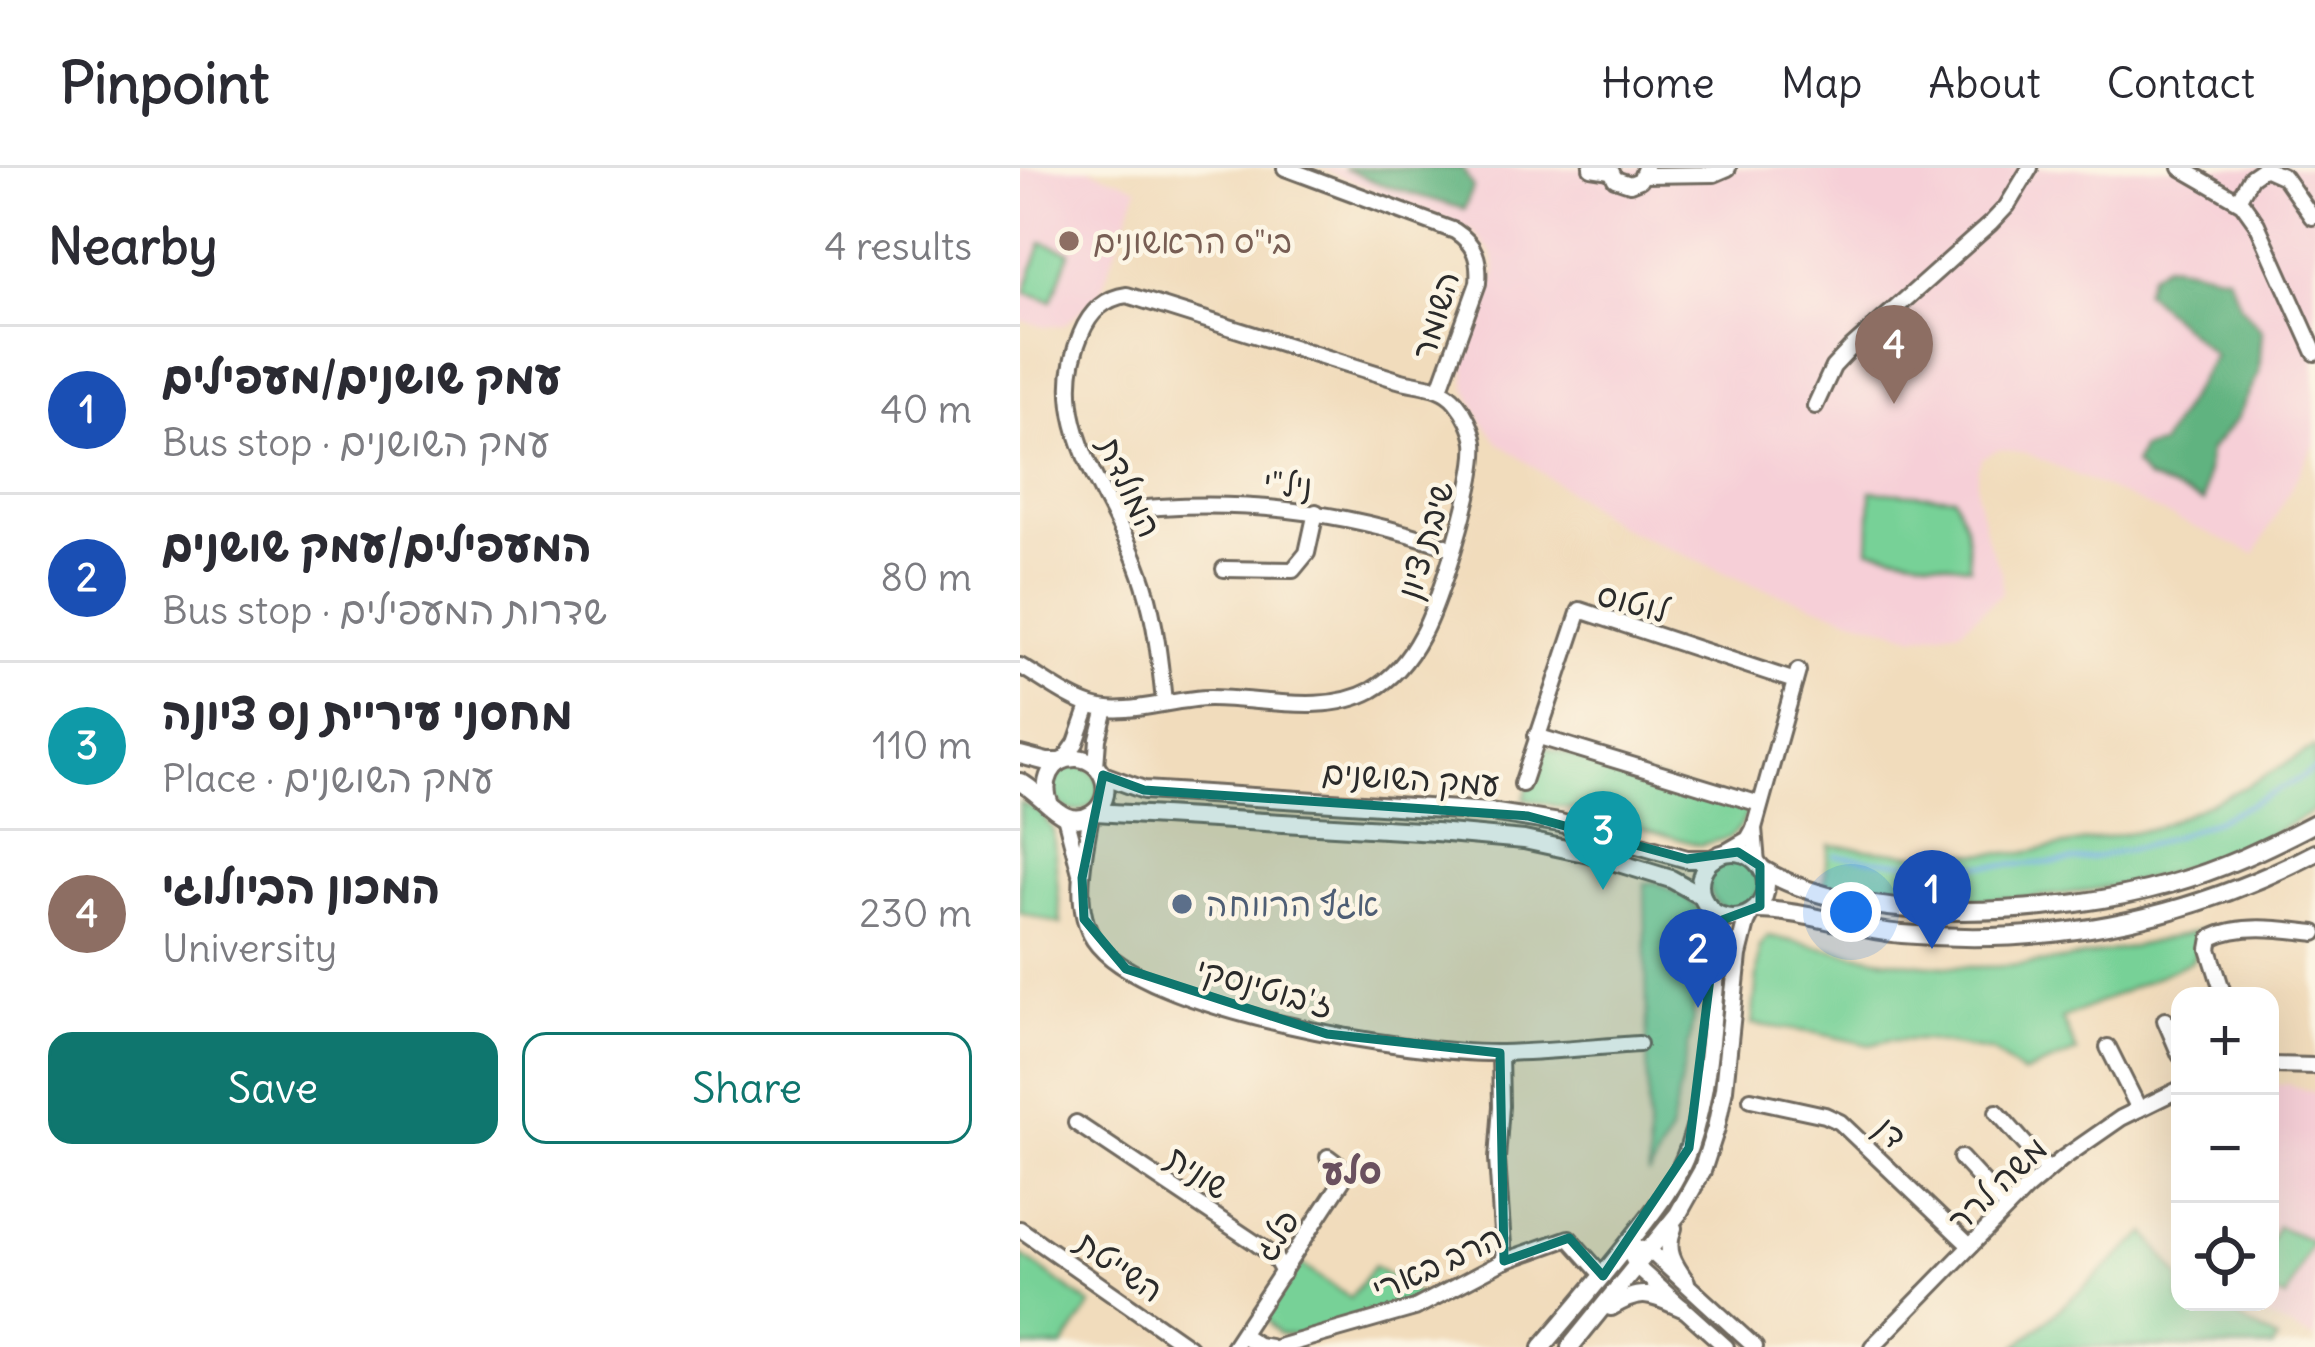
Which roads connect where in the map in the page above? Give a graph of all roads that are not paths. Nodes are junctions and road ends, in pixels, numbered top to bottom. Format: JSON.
{"nodes":[{"id":1,"x":1286,"y":168,"type":"edge"},
{"id":2,"x":1591,"y":168,"type":"edge"},
{"id":3,"x":1728,"y":168,"type":"edge"},
{"id":4,"x":2030,"y":168,"type":"edge"},
{"id":5,"x":2181,"y":168,"type":"edge"},
{"id":6,"x":1610,"y":170,"type":"edge"},
{"id":7,"x":2255,"y":171,"type":"edge"},
{"id":8,"x":1644,"y":172,"type":"edge"},
{"id":9,"x":2238,"y":200,"type":"junction"},
{"id":10,"x":2312,"y":217,"type":"edge"},
{"id":11,"x":2315,"y":353,"type":"edge"},
{"id":12,"x":1440,"y":388,"type":"junction"},
{"id":13,"x":1815,"y":406,"type":"dead end"},
{"id":14,"x":1113,"y":512,"type":"junction"},
{"id":15,"x":1316,"y":512,"type":"junction"},
{"id":16,"x":1452,"y":548,"type":"junction"},
{"id":17,"x":1224,"y":569,"type":"dead end"},
{"id":18,"x":1020,"y":666,"type":"edge"},
{"id":19,"x":1164,"y":702,"type":"junction"},
{"id":20,"x":1089,"y":706,"type":"junction"},
{"id":21,"x":1106,"y":709,"type":"junction"},
{"id":22,"x":1536,"y":736,"type":"junction"},
{"id":23,"x":1020,"y":755,"type":"edge"},
{"id":24,"x":1062,"y":761,"type":"junction"},
{"id":25,"x":1100,"y":770,"type":"junction"},
{"id":26,"x":1020,"y":782,"type":"edge"},
{"id":27,"x":1522,"y":784,"type":"dead end"},
{"id":28,"x":1760,"y":805,"type":"junction"},
{"id":29,"x":1058,"y":811,"type":"junction"},
{"id":30,"x":1093,"y":813,"type":"junction"},
{"id":31,"x":2315,"y":823,"type":"edge"},
{"id":32,"x":1754,"y":828,"type":"junction"},
{"id":33,"x":2315,"y":853,"type":"edge"},
{"id":34,"x":1719,"y":856,"type":"junction"},
{"id":35,"x":1760,"y":866,"type":"junction"},
{"id":36,"x":1082,"y":878,"type":"junction"},
{"id":37,"x":1705,"y":901,"type":"junction"},
{"id":38,"x":1754,"y":912,"type":"junction"},
{"id":39,"x":2315,"y":933,"type":"edge"},
{"id":40,"x":2221,"y":987,"type":"edge"},
{"id":41,"x":2164,"y":1020,"type":"dead end"},
{"id":42,"x":2171,"y":1035,"type":"edge"},
{"id":43,"x":1640,"y":1044,"type":"dead end"},
{"id":44,"x":2108,"y":1046,"type":"dead end"},
{"id":45,"x":1499,"y":1053,"type":"junction"},
{"id":46,"x":2279,"y":1065,"type":"edge"},
{"id":47,"x":2315,"y":1066,"type":"edge"},
{"id":48,"x":2171,"y":1093,"type":"edge"},
{"id":49,"x":1751,"y":1099,"type":"dead end"},
{"id":50,"x":2139,"y":1109,"type":"junction"},
{"id":51,"x":1997,"y":1112,"type":"dead end"},
{"id":52,"x":1076,"y":1123,"type":"dead end"},
{"id":53,"x":1328,"y":1157,"type":"dead end"},
{"id":54,"x":1961,"y":1158,"type":"dead end"},
{"id":55,"x":2048,"y":1170,"type":"junction"},
{"id":56,"x":2008,"y":1208,"type":"junction"},
{"id":57,"x":1682,"y":1209,"type":"junction"},
{"id":58,"x":1020,"y":1229,"type":"edge"},
{"id":59,"x":1627,"y":1246,"type":"junction"},
{"id":60,"x":1970,"y":1246,"type":"junction"},
{"id":61,"x":1649,"y":1250,"type":"junction"},
{"id":62,"x":1504,"y":1261,"type":"junction"},
{"id":63,"x":1637,"y":1267,"type":"junction"},
{"id":64,"x":1283,"y":1273,"type":"junction"},
{"id":65,"x":1603,"y":1276,"type":"junction"},
{"id":66,"x":1686,"y":1282,"type":"junction"},
{"id":67,"x":1682,"y":1308,"type":"junction"},
{"id":68,"x":1595,"y":1318,"type":"junction"},
{"id":69,"x":1238,"y":1341,"type":"edge"},
{"id":70,"x":1190,"y":1347,"type":"edge"},
{"id":71,"x":1274,"y":1347,"type":"edge"},
{"id":72,"x":1542,"y":1347,"type":"edge"},
{"id":73,"x":1570,"y":1347,"type":"edge"},
{"id":74,"x":1726,"y":1347,"type":"edge"},
{"id":75,"x":1755,"y":1347,"type":"edge"},
{"id":76,"x":1872,"y":1347,"type":"edge"}],
"edges":[{"from":1,"to":12,"type":"street","name":"השומר"},
{"from":2,"to":6,"type":"street"},
{"from":3,"to":8,"type":"street"},
{"from":4,"to":13,"type":"street"},
{"from":5,"to":9,"type":"street"},
{"from":6,"to":8,"type":"street"},
{"from":7,"to":9,"type":"street"},
{"from":7,"to":10,"type":"street"},
{"from":9,"to":11,"type":"street"},
{"from":12,"to":14,"type":"street","name":"המולדת"},
{"from":12,"to":16,"type":"street","name":"שיבת ציון"},
{"from":14,"to":15,"type":"street","name":"ניל\"י"},
{"from":14,"to":19,"type":"street","name":"המולדת"},
{"from":15,"to":16,"type":"street","name":"ניל\"י"},
{"from":15,"to":17,"type":"street"},
{"from":16,"to":19,"type":"street","name":"שיבת ציון"},
{"from":18,"to":20,"type":"street"},
{"from":19,"to":21,"type":"street","name":"שיבת ציון"},
{"from":20,"to":21,"type":"street","name":"שיבת ציון"},
{"from":20,"to":24,"type":"street"},
{"from":21,"to":25,"type":"street"},
{"from":22,"to":27,"type":"street","name":"לוטוס"},
{"from":22,"to":28,"type":"street"},
{"from":22,"to":28,"type":"street","name":"לוטוס"},
{"from":23,"to":24,"type":"street"},
{"from":24,"to":25,"type":"street"},
{"from":24,"to":29,"type":"street"},
{"from":25,"to":30,"type":"street"},
{"from":25,"to":34,"type":"street","name":"עמק השושנים"},
{"from":26,"to":29,"type":"street"},
{"from":28,"to":32,"type":"street"},
{"from":29,"to":30,"type":"street"},
{"from":29,"to":36,"type":"street","name":"ז'בוטינסקי"},
{"from":30,"to":36,"type":"street","name":"ז'בוטינסקי"},
{"from":30,"to":37,"type":"street","name":"עמק השושנים"},
{"from":31,"to":35,"type":"street"},
{"from":32,"to":34,"type":"street"},
{"from":32,"to":35,"type":"street"},
{"from":33,"to":38,"type":"street"},
{"from":34,"to":35,"type":"street"},
{"from":34,"to":37,"type":"street"},
{"from":35,"to":38,"type":"street"},
{"from":36,"to":45,"type":"street","name":"ז'בוטינסקי"},
{"from":37,"to":38,"type":"street"},
{"from":37,"to":59,"type":"street"},
{"from":38,"to":57,"type":"street"},
{"from":39,"to":40,"type":"street"},
{"from":41,"to":42,"type":"street"},
{"from":43,"to":45,"type":"street","name":"ז'בוטינסקי"},
{"from":44,"to":50,"type":"street"},
{"from":45,"to":62,"type":"street"},
{"from":46,"to":47,"type":"street"},
{"from":48,"to":50,"type":"street","name":"משה לרר"},
{"from":49,"to":60,"type":"street","name":"דן"},
{"from":50,"to":55,"type":"street","name":"משה לרר"},
{"from":51,"to":55,"type":"street"},
{"from":52,"to":64,"type":"street","name":"שונית"},
{"from":53,"to":64,"type":"street","name":"פלג"},
{"from":54,"to":56,"type":"street"},
{"from":55,"to":56,"type":"street","name":"משה לרר"},
{"from":56,"to":60,"type":"street","name":"משה לרר"},
{"from":57,"to":61,"type":"street"},
{"from":57,"to":66,"type":"street"},
{"from":58,"to":70,"type":"street","name":"השייטת"},
{"from":59,"to":61,"type":"street"},
{"from":59,"to":63,"type":"street"},
{"from":59,"to":65,"type":"street"},
{"from":60,"to":76,"type":"street","name":"משה לרר"},
{"from":61,"to":63,"type":"street"},
{"from":61,"to":66,"type":"street"},
{"from":62,"to":65,"type":"street","name":"הרב בארי"},
{"from":62,"to":71,"type":"street","name":"הרב בארי"},
{"from":63,"to":67,"type":"street"},
{"from":63,"to":68,"type":"street"},
{"from":64,"to":69,"type":"street","name":"פלג"},
{"from":65,"to":72,"type":"street"},
{"from":66,"to":75,"type":"street"},
{"from":67,"to":68,"type":"street"},
{"from":67,"to":74,"type":"street"},
{"from":68,"to":73,"type":"street"},
{"from":69,"to":71,"type":"street","name":"הרב בארי"}]}
